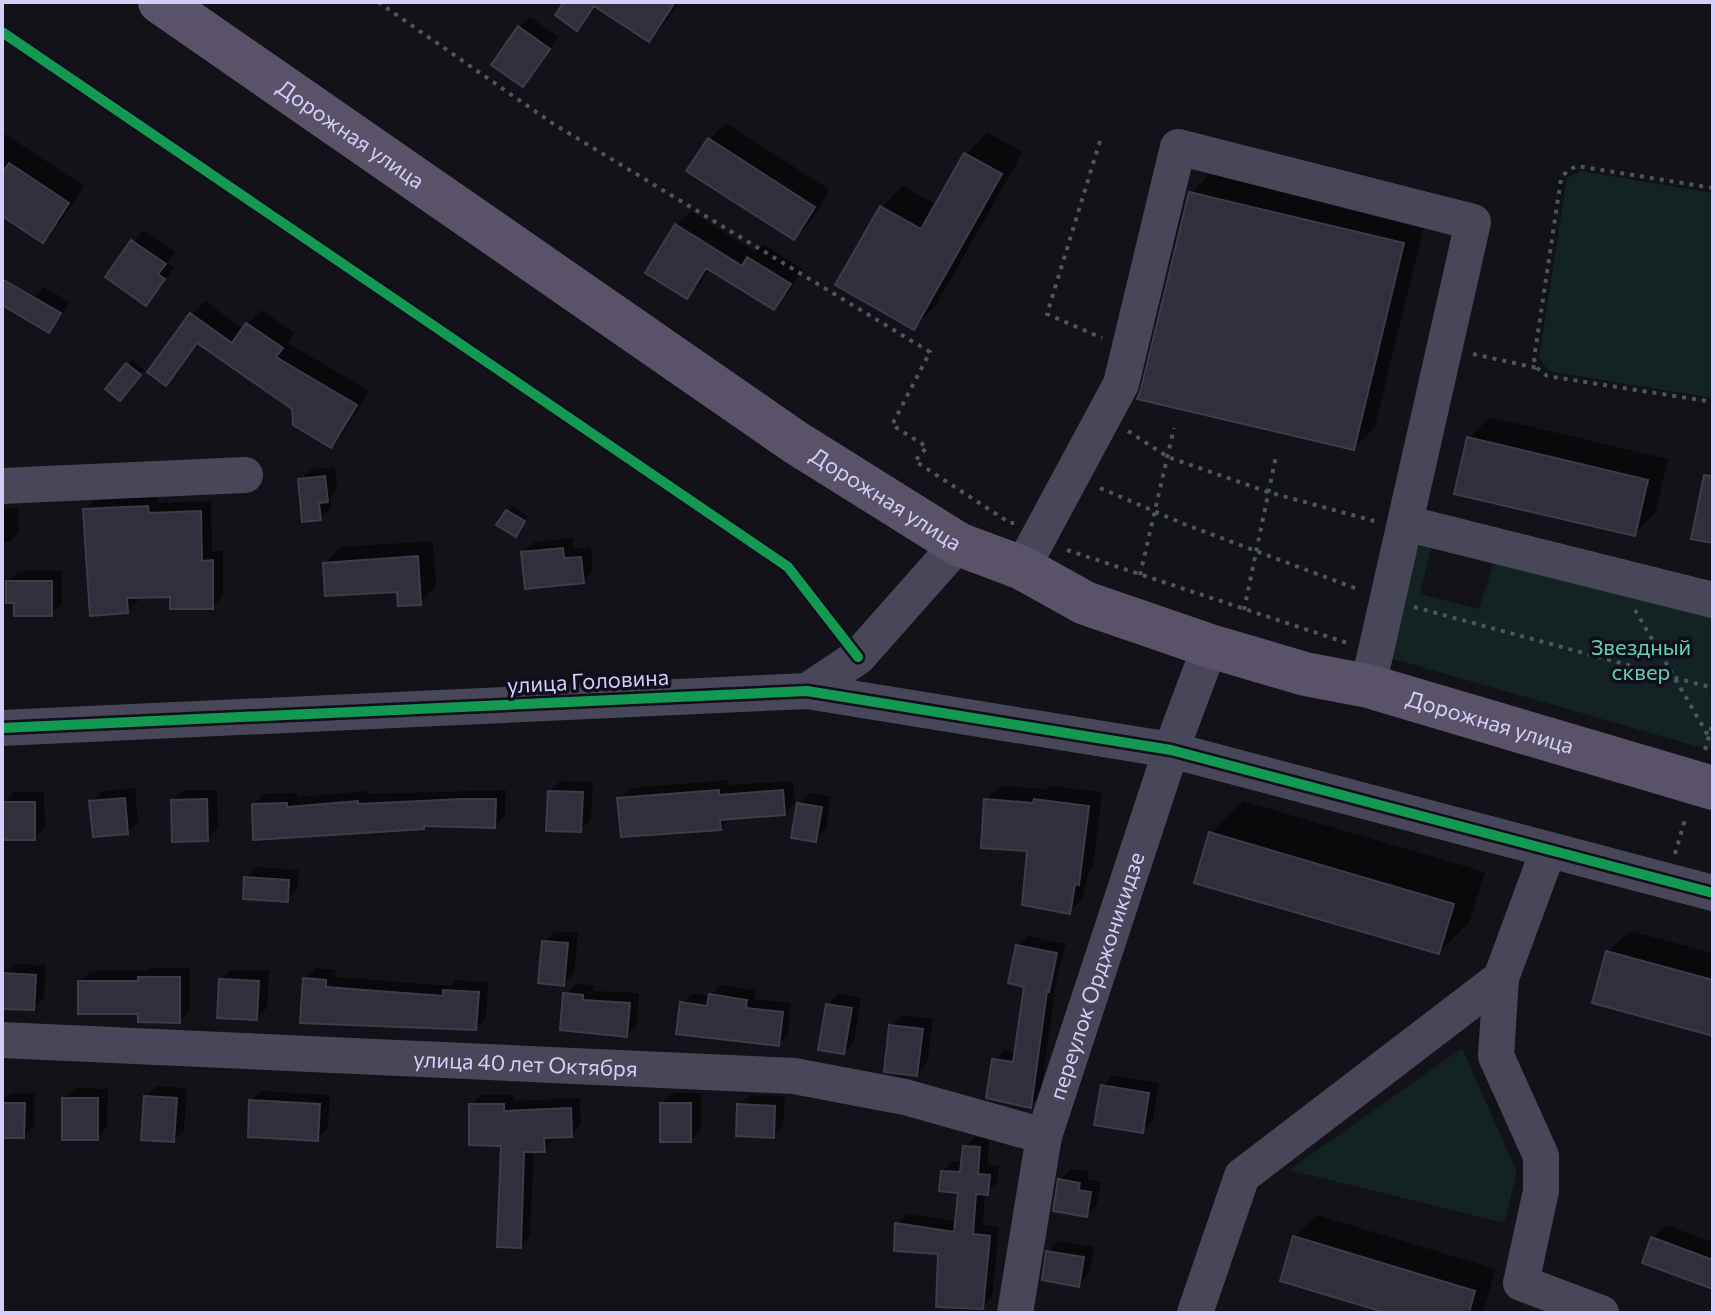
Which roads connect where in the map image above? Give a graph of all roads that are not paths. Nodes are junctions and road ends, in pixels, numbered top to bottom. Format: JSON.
{"nodes":[{"id":1,"x":160,"y":2,"type":"edge"},
{"id":2,"x":245,"y":475,"type":"dead end"},
{"id":3,"x":2,"y":486,"type":"edge"},
{"id":4,"x":1392,"y":523,"type":"junction"},
{"id":5,"x":958,"y":544,"type":"junction"},
{"id":6,"x":1031,"y":551,"type":"junction"},
{"id":7,"x":1713,"y":600,"type":"edge"},
{"id":8,"x":1210,"y":646,"type":"junction"},
{"id":9,"x":1372,"y":670,"type":"junction"},
{"id":10,"x":807,"y":691,"type":"junction"},
{"id":11,"x":2,"y":728,"type":"edge"},
{"id":12,"x":1171,"y":750,"type":"junction"},
{"id":13,"x":1713,"y":788,"type":"edge"},
{"id":14,"x":1548,"y":851,"type":"junction"},
{"id":15,"x":1713,"y":893,"type":"edge"},
{"id":16,"x":1501,"y":978,"type":"junction"},
{"id":17,"x":2,"y":1040,"type":"edge"},
{"id":18,"x":1044,"y":1136,"type":"junction"},
{"id":19,"x":1015,"y":1313,"type":"edge"},
{"id":20,"x":1195,"y":1313,"type":"edge"},
{"id":21,"x":1601,"y":1313,"type":"edge"}],
"edges":[{"from":1,"to":5,"type":"main road","name":"Дорожная улица"},
{"from":2,"to":3,"type":"street"},
{"from":4,"to":6,"type":"street"},
{"from":4,"to":7,"type":"street"},
{"from":4,"to":9,"type":"street"},
{"from":5,"to":6,"type":"main road","name":"Дорожная улица"},
{"from":5,"to":10,"type":"street"},
{"from":6,"to":8,"type":"main road","name":"Дорожная улица"},
{"from":8,"to":9,"type":"main road","name":"Дорожная улица"},
{"from":8,"to":12,"type":"street","name":"переулок Орджоникидзе"},
{"from":9,"to":13,"type":"main road","name":"Дорожная улица"},
{"from":10,"to":11,"type":"street","name":"улица Головина"},
{"from":10,"to":12,"type":"street","name":"улица Головина"},
{"from":12,"to":14,"type":"street","name":"улица Головина"},
{"from":12,"to":18,"type":"street","name":"переулок Орджоникидзе"},
{"from":14,"to":15,"type":"street","name":"улица Головина"},
{"from":14,"to":16,"type":"street"},
{"from":16,"to":20,"type":"street"},
{"from":16,"to":21,"type":"street"},
{"from":17,"to":18,"type":"street","name":"улица 40 лет Октября"},
{"from":18,"to":19,"type":"street","name":"переулок Орджоникидзе"}]}
